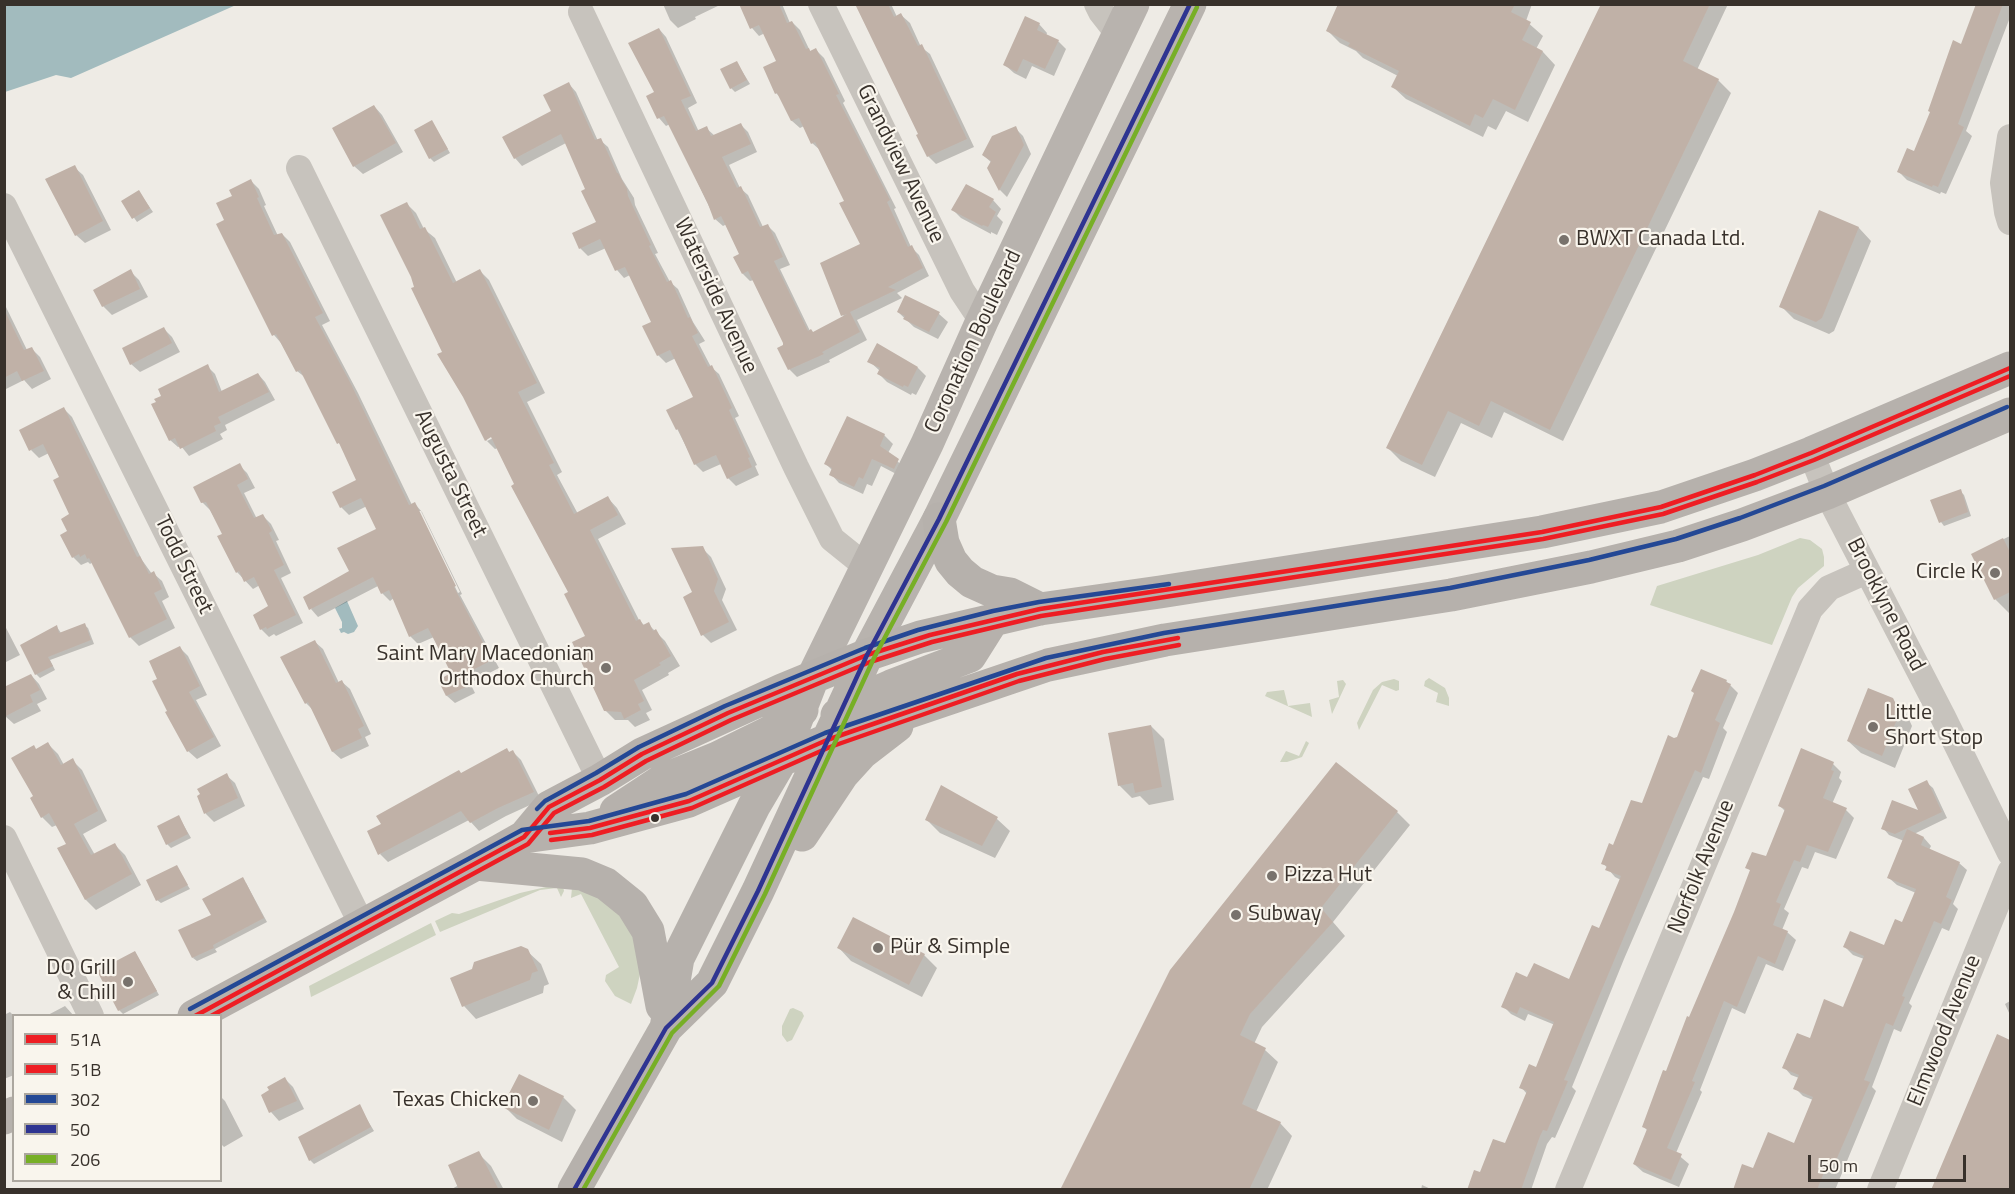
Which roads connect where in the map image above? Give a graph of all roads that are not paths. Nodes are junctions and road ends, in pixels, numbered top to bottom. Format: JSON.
{"nodes":[{"id":1,"x":821,"y":4,"type":"edge"},
{"id":2,"x":1097,"y":4,"type":"edge"},
{"id":3,"x":1133,"y":4,"type":"edge"},
{"id":4,"x":1190,"y":4,"type":"edge"},
{"id":5,"x":580,"y":12,"type":"dead end"},
{"id":6,"x":1119,"y":35,"type":"junction"},
{"id":7,"x":1165,"y":55,"type":"junction"},
{"id":8,"x":2010,"y":137,"type":"edge"},
{"id":9,"x":299,"y":168,"type":"dead end"},
{"id":10,"x":4,"y":206,"type":"edge"},
{"id":11,"x":2010,"y":222,"type":"edge"},
{"id":12,"x":982,"y":321,"type":"junction"},
{"id":13,"x":1026,"y":340,"type":"junction"},
{"id":14,"x":2010,"y":368,"type":"edge"},
{"id":15,"x":2010,"y":414,"type":"edge"},
{"id":16,"x":1811,"y":453,"type":"junction"},
{"id":17,"x":1827,"y":493,"type":"junction"},
{"id":18,"x":939,"y":519,"type":"junction"},
{"id":19,"x":868,"y":568,"type":"junction"},
{"id":20,"x":1867,"y":571,"type":"junction"},
{"id":21,"x":1040,"y":609,"type":"junction"},
{"id":22,"x":994,"y":618,"type":"junction"},
{"id":23,"x":867,"y":655,"type":"junction"},
{"id":24,"x":813,"y":677,"type":"junction"},
{"id":25,"x":923,"y":707,"type":"junction"},
{"id":26,"x":797,"y":714,"type":"junction"},
{"id":27,"x":833,"y":727,"type":"junction"},
{"id":28,"x":780,"y":762,"type":"junction"},
{"id":29,"x":600,"y":780,"type":"junction"},
{"id":30,"x":590,"y":828,"type":"junction"},
{"id":31,"x":524,"y":837,"type":"junction"},
{"id":32,"x":4,"y":838,"type":"edge"},
{"id":33,"x":2010,"y":853,"type":"edge"},
{"id":34,"x":477,"y":864,"type":"junction"},
{"id":35,"x":2010,"y":872,"type":"edge"},
{"id":36,"x":758,"y":891,"type":"junction"},
{"id":37,"x":362,"y":925,"type":"junction"},
{"id":38,"x":90,"y":1014,"type":"edge"},
{"id":39,"x":198,"y":1014,"type":"edge"},
{"id":40,"x":666,"y":1028,"type":"junction"},
{"id":41,"x":1570,"y":1189,"type":"edge"},
{"id":42,"x":574,"y":1190,"type":"edge"},
{"id":43,"x":1880,"y":1190,"type":"edge"}],
"edges":[{"from":1,"to":12,"type":"street","name":"Grandview Avenue"},
{"from":2,"to":6,"type":"street"},
{"from":3,"to":6,"type":"main road","name":"Coronation Boulevard"},
{"from":4,"to":7,"type":"main road","name":"Coronation Boulevard"},
{"from":5,"to":19,"type":"street","name":"Waterside Avenue"},
{"from":6,"to":7,"type":"main road"},
{"from":6,"to":12,"type":"main road","name":"Coronation Boulevard"},
{"from":7,"to":13,"type":"main road","name":"Coronation Boulevard"},
{"from":8,"to":11,"type":"street"},
{"from":9,"to":29,"type":"street","name":"Augusta Street"},
{"from":10,"to":37,"type":"street","name":"Todd Street"},
{"from":12,"to":13,"type":"main road"},
{"from":12,"to":19,"type":"main road","name":"Coronation Boulevard"},
{"from":13,"to":18,"type":"main road","name":"Coronation Boulevard"},
{"from":14,"to":16,"type":"main road"},
{"from":15,"to":17,"type":"main road"},
{"from":16,"to":17,"type":"street","name":"Brooklyne Road"},
{"from":16,"to":21,"type":"main road"},
{"from":17,"to":20,"type":"street","name":"Brooklyne Road"},
{"from":17,"to":25,"type":"main road"},
{"from":18,"to":21,"type":"main road"},
{"from":18,"to":23,"type":"main road","name":"Coronation Boulevard"},
{"from":19,"to":24,"type":"main road","name":"Coronation Boulevard"},
{"from":20,"to":33,"type":"street","name":"Brooklyne Road"},
{"from":20,"to":41,"type":"street","name":"Norfolk Avenue"},
{"from":21,"to":22,"type":"main road"},
{"from":22,"to":23,"type":"main road"},
{"from":22,"to":27,"type":"main road"},
{"from":23,"to":24,"type":"main road"},
{"from":23,"to":26,"type":"main road"},
{"from":23,"to":27,"type":"main road"},
{"from":24,"to":26,"type":"main road"},
{"from":24,"to":29,"type":"main road"},
{"from":25,"to":27,"type":"main road"},
{"from":25,"to":36,"type":"main road"},
{"from":26,"to":28,"type":"main road"},
{"from":26,"to":30,"type":"main road"},
{"from":27,"to":28,"type":"main road"},
{"from":27,"to":36,"type":"main road"},
{"from":28,"to":30,"type":"main road"},
{"from":28,"to":40,"type":"main road"},
{"from":29,"to":31,"type":"main road"},
{"from":30,"to":31,"type":"main road"},
{"from":31,"to":34,"type":"main road"},
{"from":32,"to":38,"type":"street"},
{"from":34,"to":37,"type":"main road"},
{"from":34,"to":40,"type":"main road"},
{"from":35,"to":43,"type":"street","name":"Elmwood Avenue"},
{"from":36,"to":40,"type":"main road"},
{"from":37,"to":39,"type":"main road"},
{"from":40,"to":42,"type":"main road"}]}
